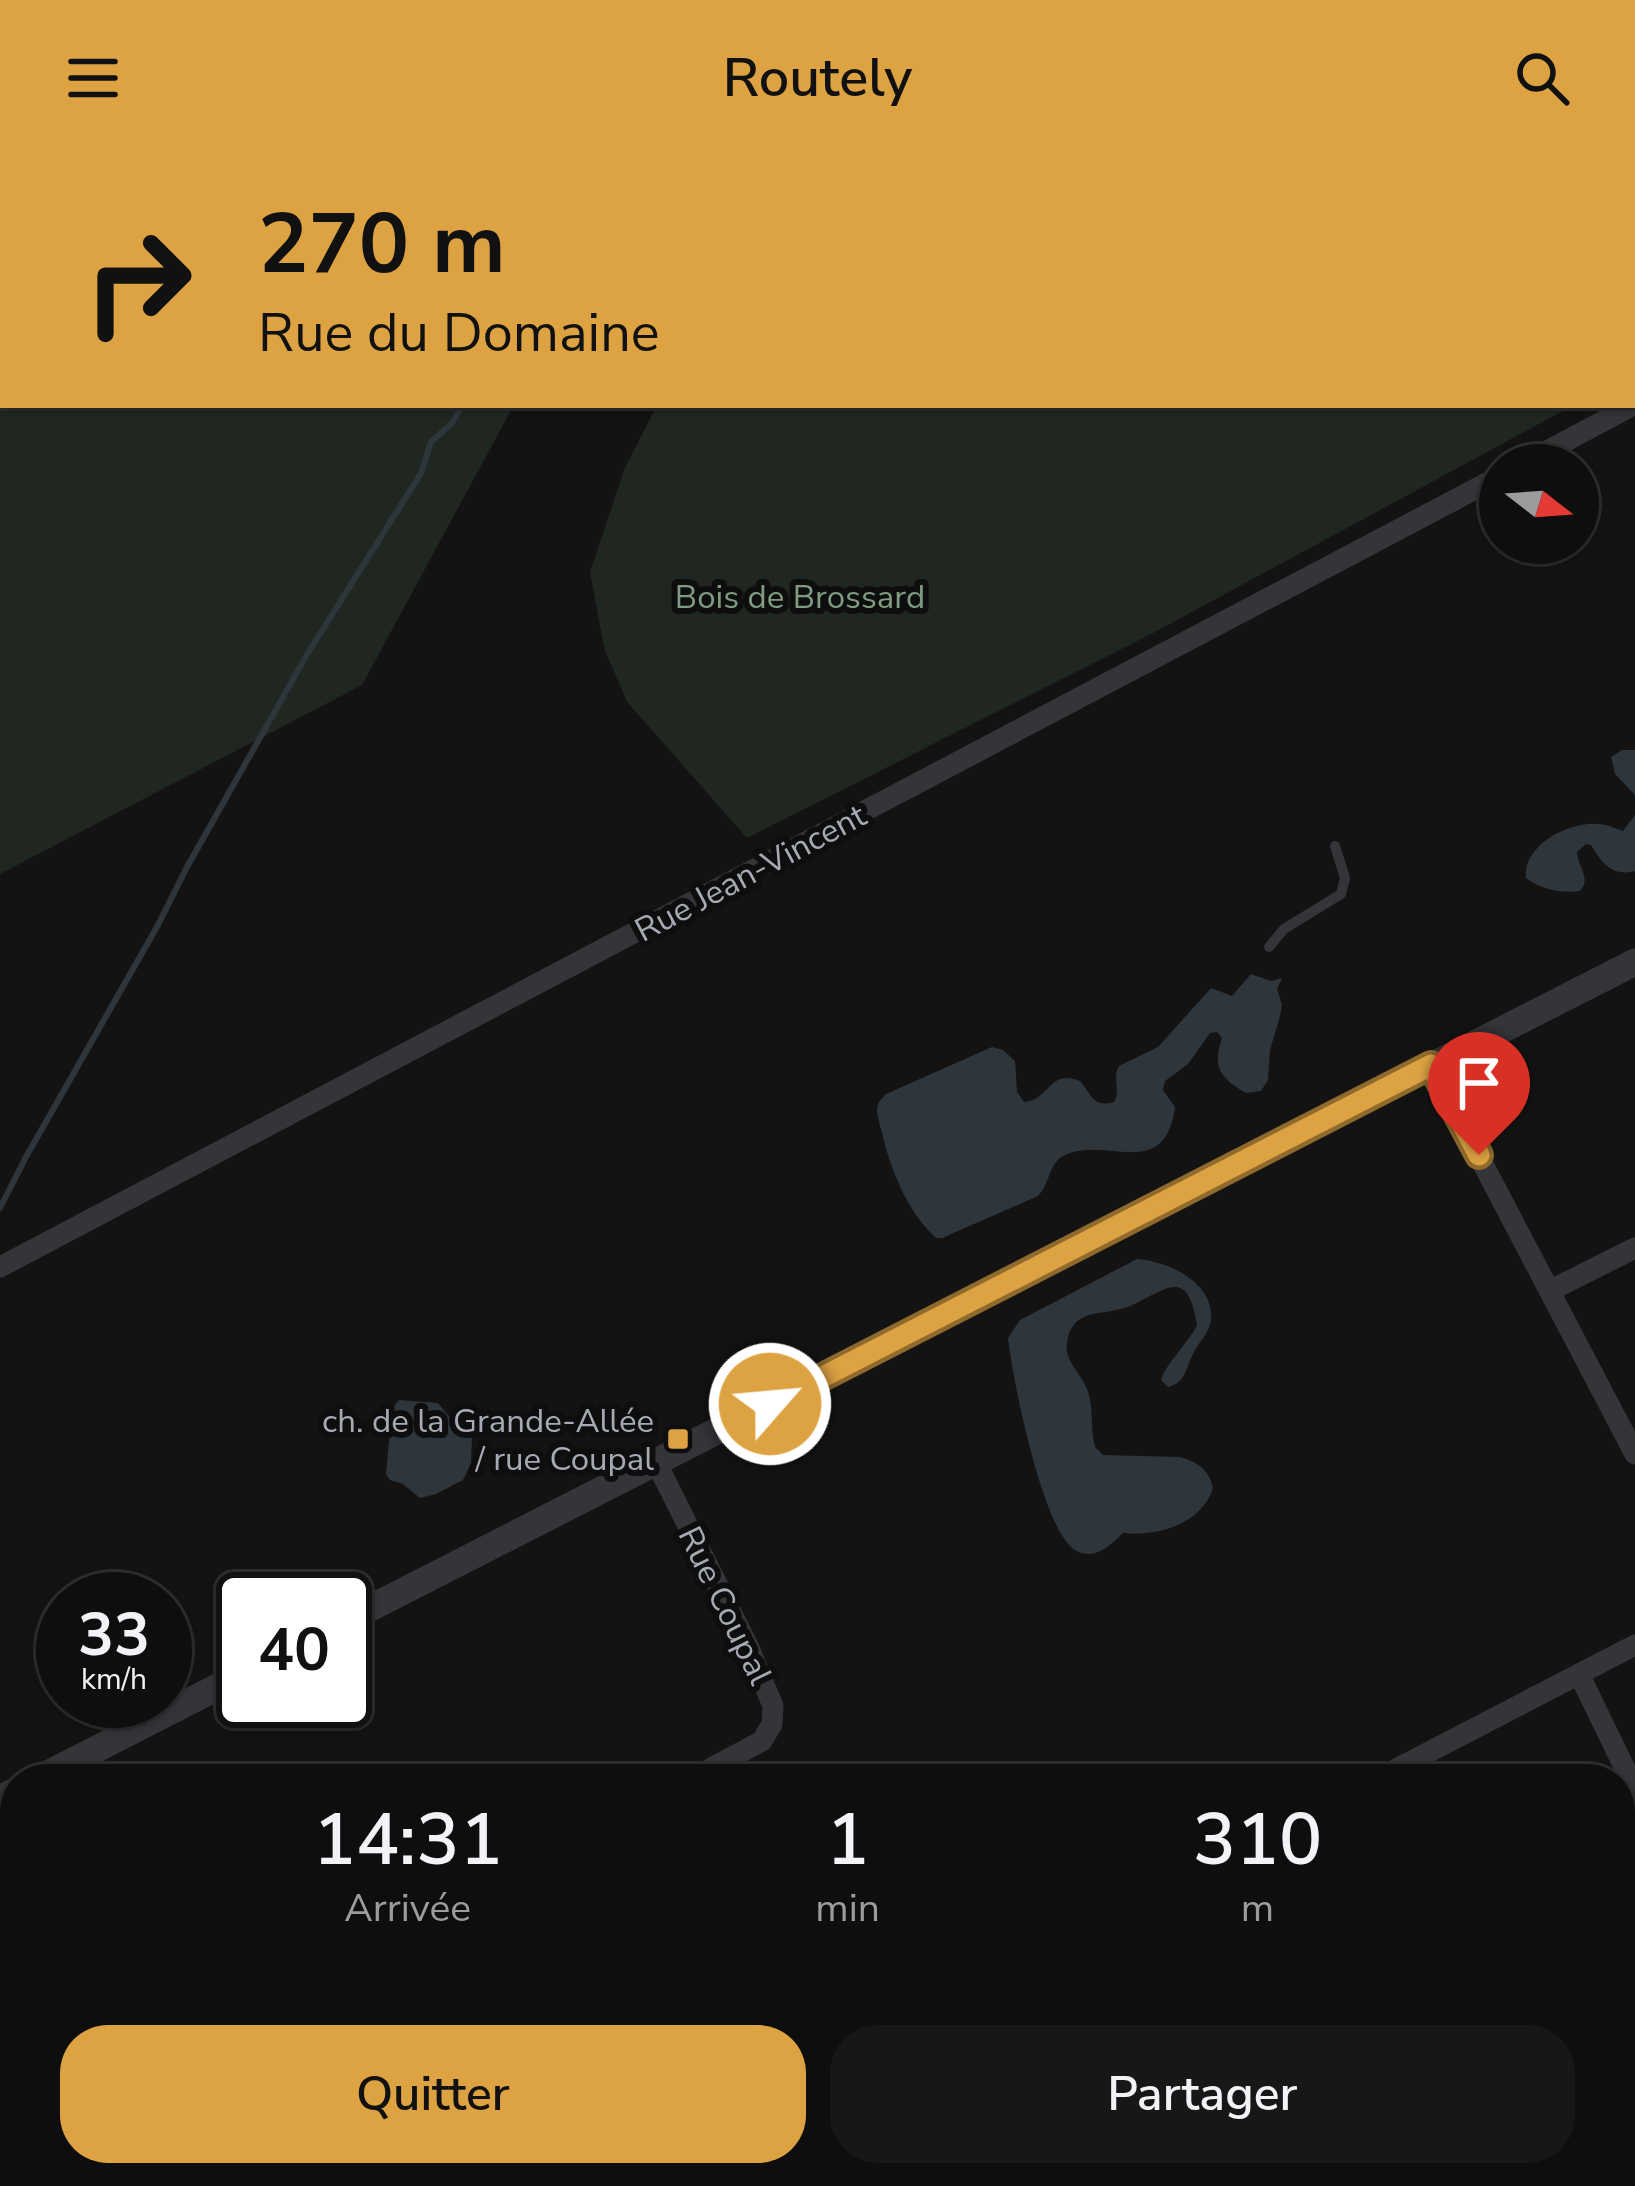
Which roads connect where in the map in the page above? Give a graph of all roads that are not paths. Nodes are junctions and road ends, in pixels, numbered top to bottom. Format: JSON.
{"nodes":[{"id":1,"x":1628,"y":408,"type":"edge"},
{"id":2,"x":1560,"y":444,"type":"edge"},
{"id":3,"x":1479,"y":487,"type":"edge"},
{"id":4,"x":1335,"y":846,"type":"dead end"},
{"id":5,"x":1269,"y":947,"type":"dead end"},
{"id":6,"x":1635,"y":962,"type":"edge"},
{"id":7,"x":1431,"y":1065,"type":"junction"},
{"id":8,"x":1635,"y":1249,"type":"edge"},
{"id":9,"x":0,"y":1267,"type":"edge"},
{"id":10,"x":1551,"y":1290,"type":"junction"},
{"id":11,"x":1635,"y":1454,"type":"edge"},
{"id":12,"x":656,"y":1462,"type":"junction"},
{"id":13,"x":372,"y":1608,"type":"edge"},
{"id":14,"x":1635,"y":1645,"type":"edge"},
{"id":15,"x":1579,"y":1674,"type":"junction"},
{"id":16,"x":216,"y":1688,"type":"edge"},
{"id":17,"x":67,"y":1764,"type":"edge"},
{"id":18,"x":720,"y":1764,"type":"edge"},
{"id":19,"x":1406,"y":1764,"type":"edge"},
{"id":20,"x":1623,"y":1764,"type":"edge"}],
"edges":[{"from":1,"to":2,"type":"street"},
{"from":3,"to":9,"type":"street","name":"Rue Jean-Vincent"},
{"from":4,"to":5,"type":"lane"},
{"from":6,"to":7,"type":"street"},
{"from":7,"to":10,"type":"street"},
{"from":7,"to":12,"type":"street"},
{"from":8,"to":10,"type":"street"},
{"from":10,"to":11,"type":"street"},
{"from":12,"to":13,"type":"street"},
{"from":12,"to":18,"type":"street","name":"Rue Coupal"},
{"from":14,"to":15,"type":"street"},
{"from":15,"to":19,"type":"street"},
{"from":15,"to":20,"type":"street"},
{"from":16,"to":17,"type":"street"}]}
